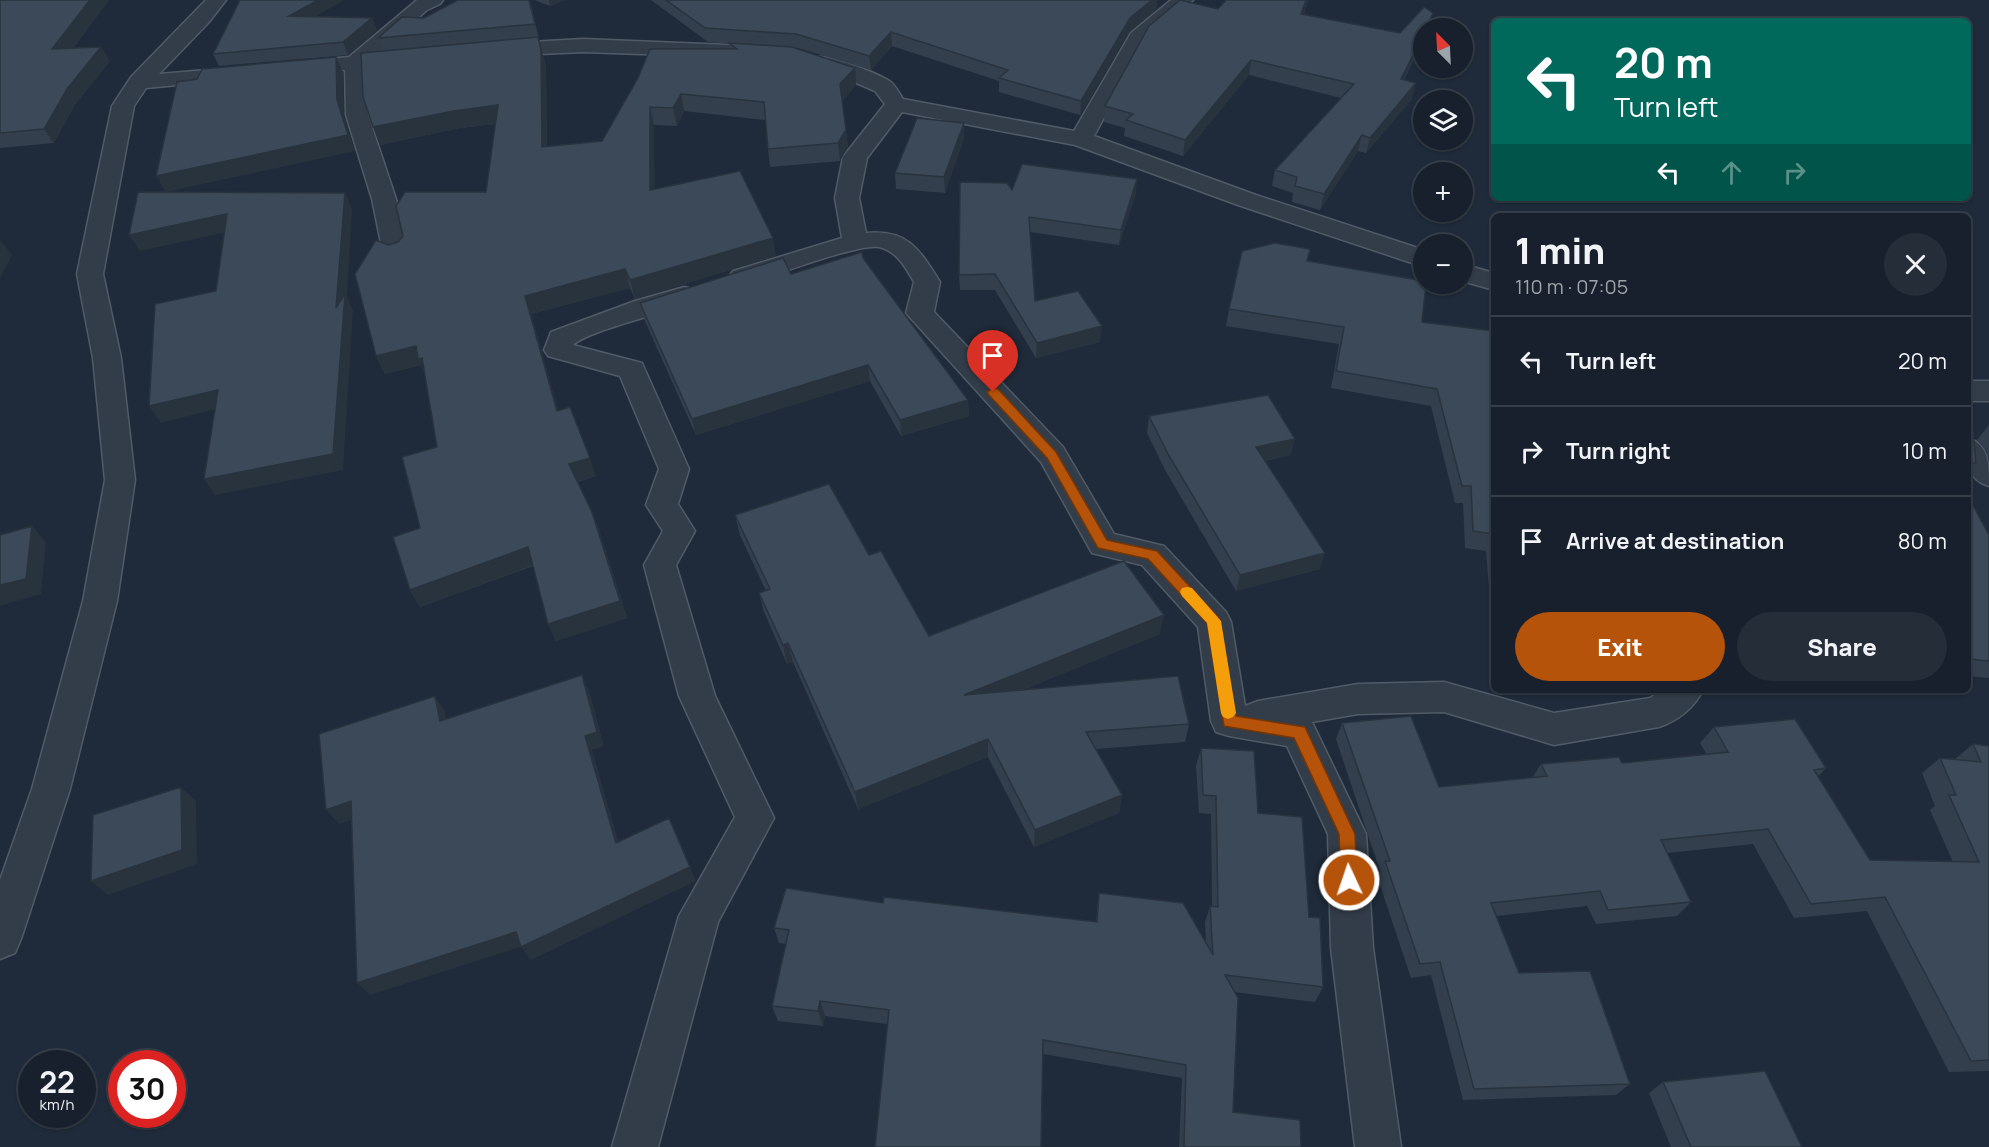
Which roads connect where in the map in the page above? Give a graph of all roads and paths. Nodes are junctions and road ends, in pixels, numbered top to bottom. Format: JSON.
{"nodes":[{"id":1,"x":216,"y":0,"type":"edge"},
{"id":2,"x":433,"y":0,"type":"edge"},
{"id":3,"x":1183,"y":0,"type":"edge"},
{"id":4,"x":479,"y":52,"type":"edge"},
{"id":5,"x":749,"y":53,"type":"edge"},
{"id":6,"x":797,"y":56,"type":"edge"},
{"id":7,"x":423,"y":58,"type":"edge"},
{"id":8,"x":355,"y":63,"type":"junction"},
{"id":9,"x":310,"y":67,"type":"edge"},
{"id":10,"x":264,"y":70,"type":"edge"},
{"id":11,"x":139,"y":82,"type":"junction"},
{"id":12,"x":896,"y":104,"type":"junction"},
{"id":13,"x":1081,"y":139,"type":"junction"},
{"id":14,"x":855,"y":242,"type":"junction"},
{"id":15,"x":396,"y":253,"type":"edge"},
{"id":16,"x":1413,"y":255,"type":"edge"},
{"id":17,"x":1473,"y":275,"type":"edge"},
{"id":18,"x":1491,"y":281,"type":"edge"},
{"id":19,"x":1971,"y":391,"type":"edge"},
{"id":20,"x":1989,"y":391,"type":"edge"},
{"id":21,"x":1971,"y":453,"type":"edge"},
{"id":22,"x":1989,"y":474,"type":"edge"},
{"id":23,"x":1683,"y":693,"type":"edge"},
{"id":24,"x":1229,"y":721,"type":"junction"},
{"id":25,"x":0,"y":939,"type":"edge"},
{"id":26,"x":635,"y":1147,"type":"edge"},
{"id":27,"x":1378,"y":1147,"type":"edge"}],
"edges":[{"from":1,"to":11,"type":"street"},
{"from":2,"to":8,"type":"street"},
{"from":3,"to":13,"type":"street"},
{"from":4,"to":5,"type":"street"},
{"from":6,"to":12,"type":"street"},
{"from":7,"to":8,"type":"street"},
{"from":8,"to":9,"type":"street"},
{"from":8,"to":15,"type":"street"},
{"from":10,"to":11,"type":"street"},
{"from":11,"to":25,"type":"street"},
{"from":12,"to":13,"type":"street"},
{"from":12,"to":14,"type":"street"},
{"from":13,"to":16,"type":"street"},
{"from":14,"to":24,"type":"street"},
{"from":14,"to":26,"type":"street"},
{"from":17,"to":18,"type":"street"},
{"from":19,"to":20,"type":"street"},
{"from":21,"to":22,"type":"street"},
{"from":23,"to":24,"type":"street"},
{"from":24,"to":27,"type":"street"}]}
